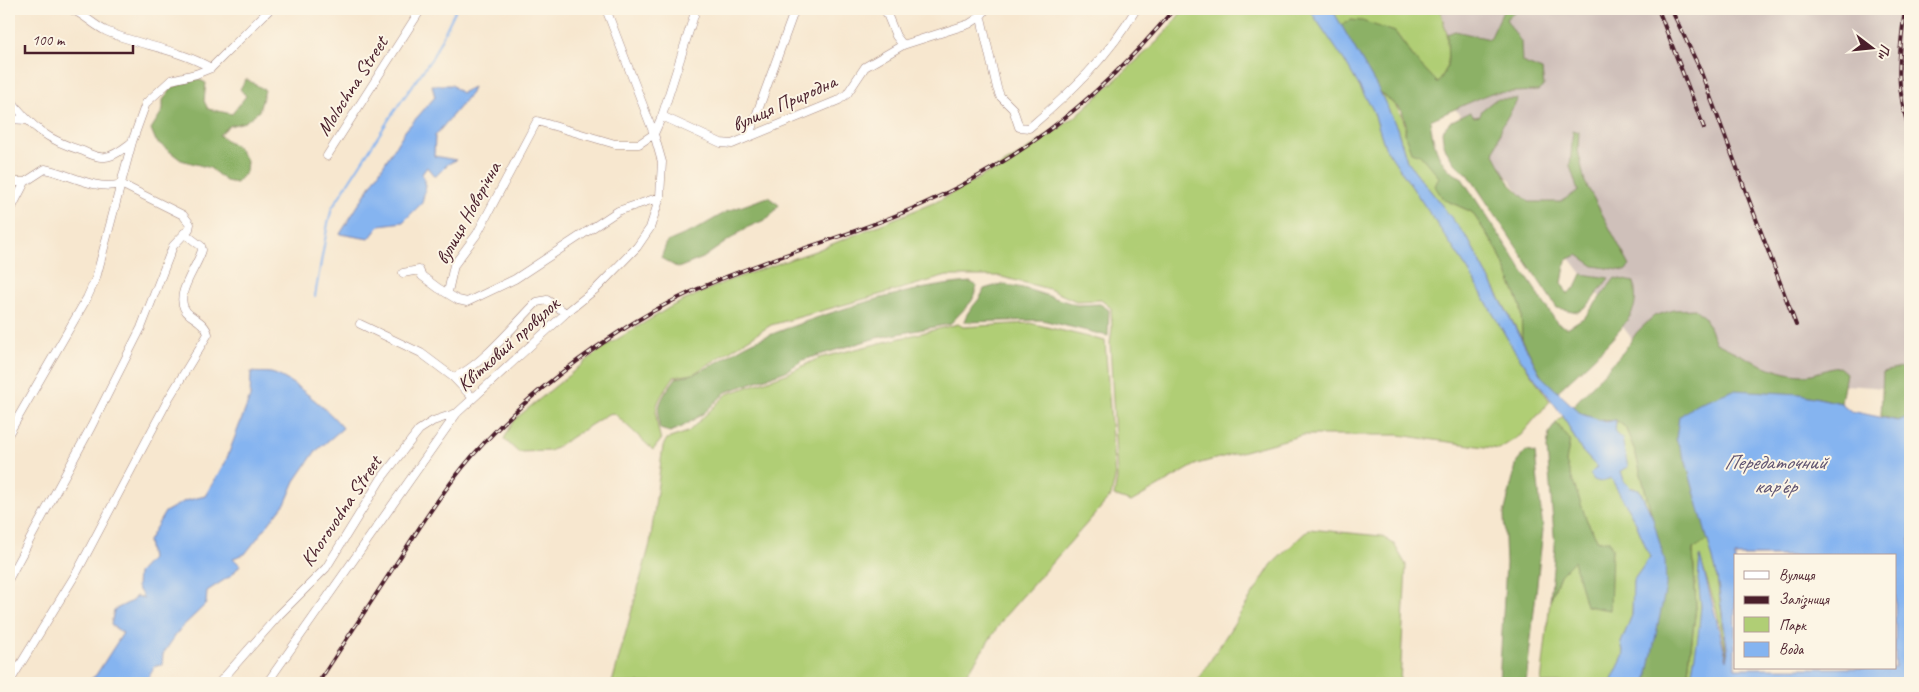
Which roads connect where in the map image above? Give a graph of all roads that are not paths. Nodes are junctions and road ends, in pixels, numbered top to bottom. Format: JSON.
{"nodes":[{"id":1,"x":75,"y":9,"type":"edge"},
{"id":2,"x":270,"y":9,"type":"edge"},
{"id":3,"x":421,"y":9,"type":"edge"},
{"id":4,"x":606,"y":9,"type":"edge"},
{"id":5,"x":696,"y":9,"type":"edge"},
{"id":6,"x":795,"y":9,"type":"edge"},
{"id":7,"x":885,"y":9,"type":"edge"},
{"id":8,"x":986,"y":9,"type":"edge"},
{"id":9,"x":1136,"y":9,"type":"edge"},
{"id":10,"x":980,"y":13,"type":"edge"},
{"id":11,"x":903,"y":45,"type":"junction"},
{"id":12,"x":211,"y":68,"type":"junction"},
{"id":13,"x":9,"y":98,"type":"edge"},
{"id":14,"x":662,"y":116,"type":"junction"},
{"id":15,"x":9,"y":120,"type":"edge"},
{"id":16,"x":26,"y":120,"type":"junction"},
{"id":17,"x":654,"y":134,"type":"junction"},
{"id":18,"x":749,"y":135,"type":"junction"},
{"id":19,"x":132,"y":142,"type":"junction"},
{"id":20,"x":327,"y":156,"type":"dead end"},
{"id":21,"x":9,"y":182,"type":"edge"},
{"id":22,"x":25,"y":182,"type":"junction"},
{"id":23,"x":121,"y":184,"type":"junction"},
{"id":24,"x":660,"y":197,"type":"junction"},
{"id":25,"x":9,"y":212,"type":"edge"},
{"id":26,"x":184,"y":233,"type":"junction"},
{"id":27,"x":403,"y":273,"type":"dead end"},
{"id":28,"x":448,"y":292,"type":"junction"},
{"id":29,"x":566,"y":313,"type":"junction"},
{"id":30,"x":360,"y":324,"type":"dead end"},
{"id":31,"x":453,"y":377,"type":"junction"},
{"id":32,"x":473,"y":398,"type":"junction"},
{"id":33,"x":457,"y":413,"type":"junction"},
{"id":34,"x":9,"y":433,"type":"edge"},
{"id":35,"x":9,"y":578,"type":"edge"},
{"id":36,"x":9,"y":683,"type":"edge"},
{"id":37,"x":219,"y":683,"type":"edge"},
{"id":38,"x":267,"y":683,"type":"edge"}],
"edges":[{"from":1,"to":12,"type":"street"},
{"from":2,"to":12,"type":"street"},
{"from":3,"to":20,"type":"street","name":"Molochna Street"},
{"from":4,"to":17,"type":"street","name":"Квітковий провулок"},
{"from":5,"to":14,"type":"street"},
{"from":6,"to":18,"type":"street"},
{"from":7,"to":11,"type":"street"},
{"from":8,"to":10,"type":"street","name":"вулиця Природна"},
{"from":9,"to":10,"type":"street"},
{"from":10,"to":11,"type":"street","name":"вулиця Природна"},
{"from":11,"to":18,"type":"street","name":"вулиця Природна"},
{"from":12,"to":19,"type":"street"},
{"from":13,"to":16,"type":"street"},
{"from":14,"to":17,"type":"street"},
{"from":14,"to":18,"type":"street","name":"вулиця Природна"},
{"from":15,"to":16,"type":"street"},
{"from":16,"to":19,"type":"street"},
{"from":17,"to":24,"type":"street","name":"Квітковий провулок"},
{"from":17,"to":28,"type":"street","name":"вулиця Новорічна"},
{"from":19,"to":23,"type":"street"},
{"from":21,"to":22,"type":"street"},
{"from":22,"to":23,"type":"street"},
{"from":22,"to":25,"type":"street"},
{"from":23,"to":26,"type":"street"},
{"from":23,"to":34,"type":"street"},
{"from":24,"to":28,"type":"street"},
{"from":24,"to":29,"type":"street","name":"Квітковий провулок"},
{"from":26,"to":35,"type":"street"},
{"from":26,"to":36,"type":"street"},
{"from":27,"to":28,"type":"street"},
{"from":29,"to":31,"type":"street"},
{"from":29,"to":32,"type":"street","name":"Квітковий провулок"},
{"from":30,"to":31,"type":"street"},
{"from":31,"to":32,"type":"street"},
{"from":32,"to":33,"type":"street","name":"Квітковий провулок"},
{"from":33,"to":37,"type":"street","name":"Khorovodna Street"},
{"from":33,"to":38,"type":"street","name":"Квітковий провулок"}]}
